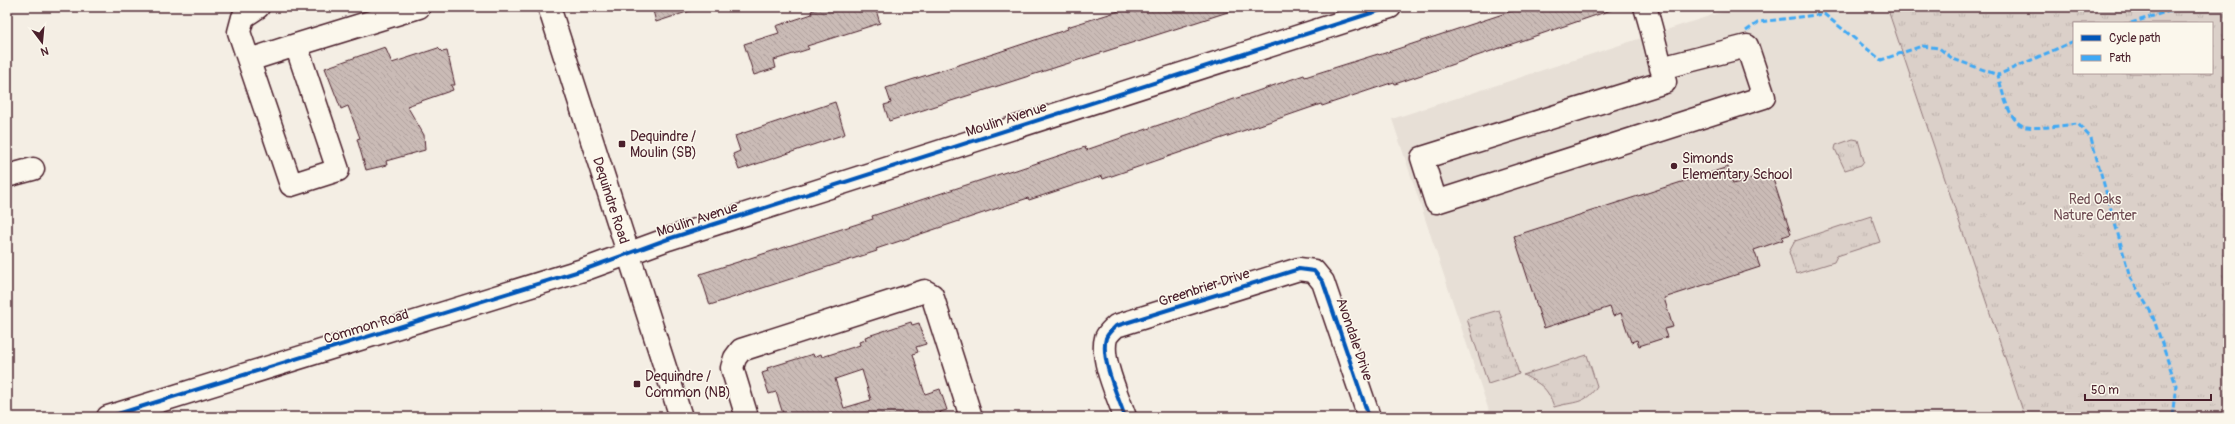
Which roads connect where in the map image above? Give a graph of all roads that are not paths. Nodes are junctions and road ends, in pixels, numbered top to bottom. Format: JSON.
{"nodes":[{"id":1,"x":258,"y":7,"type":"edge"},
{"id":2,"x":419,"y":7,"type":"edge"},
{"id":3,"x":549,"y":7,"type":"edge"},
{"id":4,"x":1390,"y":7,"type":"edge"},
{"id":5,"x":1645,"y":7,"type":"edge"},
{"id":6,"x":296,"y":45,"type":"junction"},
{"id":7,"x":248,"y":60,"type":"junction"},
{"id":8,"x":1661,"y":68,"type":"junction"},
{"id":9,"x":33,"y":169,"type":"dead end"},
{"id":10,"x":7,"y":176,"type":"edge"},
{"id":11,"x":628,"y":252,"type":"junction"},
{"id":12,"x":1314,"y":271,"type":"joint"},
{"id":13,"x":108,"y":417,"type":"edge"},
{"id":14,"x":681,"y":417,"type":"edge"},
{"id":15,"x":747,"y":417,"type":"edge"},
{"id":16,"x":970,"y":417,"type":"edge"},
{"id":17,"x":1125,"y":417,"type":"edge"},
{"id":18,"x":1370,"y":417,"type":"edge"}],
"edges":[{"from":1,"to":7,"type":"street"},
{"from":2,"to":6,"type":"street"},
{"from":3,"to":11,"type":"street","name":"Dequindre Road"},
{"from":4,"to":11,"type":"street","name":"Moulin Avenue"},
{"from":5,"to":8,"type":"street"},
{"from":6,"to":7,"type":"street"},
{"from":6,"to":7,"type":"street"},
{"from":8,"to":8,"type":"street"},
{"from":9,"to":10,"type":"street"},
{"from":11,"to":13,"type":"street","name":"Common Road"},
{"from":11,"to":14,"type":"street","name":"Dequindre Road"},
{"from":12,"to":17,"type":"street","name":"Greenbrier Drive"},
{"from":12,"to":18,"type":"street","name":"Avondale Drive"},
{"from":15,"to":16,"type":"street"}]}
